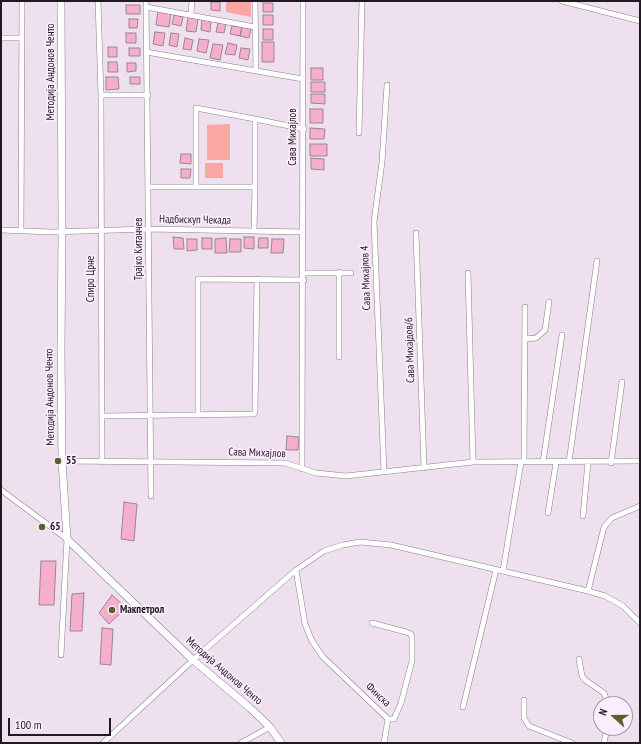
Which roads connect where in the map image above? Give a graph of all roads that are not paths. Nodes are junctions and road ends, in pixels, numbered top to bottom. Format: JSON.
{"nodes":[{"id":1,"x":22,"y":1,"type":"edge"},
{"id":2,"x":61,"y":1,"type":"edge"},
{"id":3,"x":98,"y":1,"type":"edge"},
{"id":4,"x":192,"y":1,"type":"edge"},
{"id":5,"x":255,"y":1,"type":"edge"},
{"id":6,"x":302,"y":1,"type":"edge"},
{"id":7,"x":362,"y":1,"type":"edge"},
{"id":8,"x":562,"y":1,"type":"edge"},
{"id":9,"x":146,"y":4,"type":"edge"},
{"id":10,"x":191,"y":14,"type":"junction"},
{"id":11,"x":640,"y":21,"type":"edge"},
{"id":12,"x":255,"y":27,"type":"junction"},
{"id":13,"x":1,"y":38,"type":"edge"},
{"id":14,"x":22,"y":38,"type":"junction"},
{"id":15,"x":146,"y":52,"type":"junction"},
{"id":16,"x":256,"y":70,"type":"junction"},
{"id":17,"x":303,"y":79,"type":"junction"},
{"id":18,"x":387,"y":85,"type":"dead end"},
{"id":19,"x":101,"y":95,"type":"junction"},
{"id":20,"x":148,"y":95,"type":"junction"},
{"id":21,"x":255,"y":119,"type":"junction"},
{"id":22,"x":304,"y":128,"type":"junction"},
{"id":23,"x":359,"y":133,"type":"dead end"},
{"id":24,"x":149,"y":187,"type":"junction"},
{"id":25,"x":196,"y":187,"type":"junction"},
{"id":26,"x":255,"y":187,"type":"junction"},
{"id":27,"x":149,"y":229,"type":"junction"},
{"id":28,"x":1,"y":230,"type":"edge"},
{"id":29,"x":21,"y":231,"type":"junction"},
{"id":30,"x":101,"y":231,"type":"junction"},
{"id":31,"x":254,"y":231,"type":"junction"},
{"id":32,"x":62,"y":232,"type":"junction"},
{"id":33,"x":303,"y":232,"type":"junction"},
{"id":34,"x":416,"y":233,"type":"dead end"},
{"id":35,"x":597,"y":261,"type":"dead end"},
{"id":36,"x":339,"y":272,"type":"junction"},
{"id":37,"x":351,"y":272,"type":"dead end"},
{"id":38,"x":304,"y":273,"type":"junction"},
{"id":39,"x":468,"y":273,"type":"dead end"},
{"id":40,"x":256,"y":279,"type":"junction"},
{"id":41,"x":304,"y":280,"type":"junction"},
{"id":42,"x":549,"y":302,"type":"dead end"},
{"id":43,"x":525,"y":307,"type":"dead end"},
{"id":44,"x":562,"y":335,"type":"dead end"},
{"id":45,"x":525,"y":339,"type":"junction"},
{"id":46,"x":339,"y":357,"type":"dead end"},
{"id":47,"x":622,"y":382,"type":"dead end"},
{"id":48,"x":198,"y":415,"type":"junction"},
{"id":49,"x":102,"y":416,"type":"junction"},
{"id":50,"x":151,"y":416,"type":"junction"},
{"id":51,"x":62,"y":461,"type":"junction"},
{"id":52,"x":523,"y":461,"type":"junction"},
{"id":53,"x":640,"y":461,"type":"edge"},
{"id":54,"x":102,"y":462,"type":"junction"},
{"id":55,"x":150,"y":462,"type":"junction"},
{"id":56,"x":472,"y":462,"type":"junction"},
{"id":57,"x":543,"y":462,"type":"junction"},
{"id":58,"x":569,"y":462,"type":"junction"},
{"id":59,"x":588,"y":462,"type":"junction"},
{"id":60,"x":611,"y":462,"type":"junction"},
{"id":61,"x":556,"y":463,"type":"junction"},
{"id":62,"x":424,"y":468,"type":"junction"},
{"id":63,"x":302,"y":469,"type":"junction"},
{"id":64,"x":384,"y":472,"type":"junction"},
{"id":65,"x":1,"y":490,"type":"edge"},
{"id":66,"x":151,"y":496,"type":"dead end"},
{"id":67,"x":640,"y":506,"type":"edge"},
{"id":68,"x":548,"y":513,"type":"dead end"},
{"id":69,"x":583,"y":516,"type":"dead end"},
{"id":70,"x":67,"y":539,"type":"junction"},
{"id":71,"x":296,"y":570,"type":"junction"},
{"id":72,"x":496,"y":570,"type":"junction"},
{"id":73,"x":503,"y":571,"type":"junction"},
{"id":74,"x":588,"y":591,"type":"junction"},
{"id":75,"x":372,"y":622,"type":"dead end"},
{"id":76,"x":640,"y":623,"type":"edge"},
{"id":77,"x":61,"y":655,"type":"dead end"},
{"id":78,"x":579,"y":659,"type":"dead end"},
{"id":79,"x":193,"y":660,"type":"junction"},
{"id":80,"x":605,"y":696,"type":"edge"},
{"id":81,"x":524,"y":700,"type":"dead end"},
{"id":82,"x":464,"y":707,"type":"dead end"},
{"id":83,"x":388,"y":718,"type":"junction"},
{"id":84,"x":270,"y":727,"type":"junction"},
{"id":85,"x":103,"y":743,"type":"edge"},
{"id":86,"x":241,"y":743,"type":"edge"},
{"id":87,"x":281,"y":743,"type":"edge"},
{"id":88,"x":384,"y":743,"type":"edge"},
{"id":89,"x":572,"y":743,"type":"edge"}],
"edges":[{"from":1,"to":14,"type":"street"},
{"from":2,"to":32,"type":"main road","name":"Методија Андонов Ченто"},
{"from":3,"to":19,"type":"street","name":"Спиро Црне"},
{"from":4,"to":10,"type":"street"},
{"from":5,"to":12,"type":"street"},
{"from":6,"to":17,"type":"street","name":"Сава Михајлов"},
{"from":7,"to":23,"type":"street"},
{"from":8,"to":11,"type":"street"},
{"from":9,"to":10,"type":"street"},
{"from":9,"to":15,"type":"street","name":"Трајко Китанчев"},
{"from":10,"to":12,"type":"street"},
{"from":12,"to":16,"type":"street"},
{"from":13,"to":14,"type":"street"},
{"from":14,"to":29,"type":"street"},
{"from":15,"to":16,"type":"street"},
{"from":15,"to":20,"type":"street","name":"Трајко Китанчев"},
{"from":16,"to":17,"type":"street"},
{"from":17,"to":22,"type":"street","name":"Сава Михајлов"},
{"from":18,"to":64,"type":"street","name":"Сава Михајлов 4"},
{"from":19,"to":20,"type":"street"},
{"from":19,"to":30,"type":"street","name":"Спиро Црне"},
{"from":20,"to":24,"type":"street","name":"Трајко Китанчев"},
{"from":21,"to":22,"type":"street"},
{"from":21,"to":25,"type":"street"},
{"from":21,"to":26,"type":"street"},
{"from":22,"to":33,"type":"street","name":"Сава Михајлов"},
{"from":24,"to":25,"type":"street"},
{"from":24,"to":27,"type":"street","name":"Трајко Китанчев"},
{"from":25,"to":26,"type":"street"},
{"from":26,"to":31,"type":"street"},
{"from":27,"to":30,"type":"street","name":"Надбискуп Чекада"},
{"from":27,"to":31,"type":"street","name":"Надбискуп Чекада"},
{"from":27,"to":50,"type":"street","name":"Трајко Китанчев"},
{"from":28,"to":29,"type":"street","name":"Надбискуп Чекада"},
{"from":29,"to":32,"type":"street","name":"Надбискуп Чекада"},
{"from":30,"to":32,"type":"street","name":"Надбискуп Чекада"},
{"from":30,"to":49,"type":"street","name":"Спиро Црне"},
{"from":31,"to":33,"type":"street","name":"Надбискуп Чекада"},
{"from":32,"to":51,"type":"main road","name":"Методија Андонов Ченто"},
{"from":33,"to":38,"type":"street","name":"Сава Михајлов"},
{"from":34,"to":62,"type":"street","name":"Сава Михајдов/6"},
{"from":35,"to":58,"type":"street"},
{"from":36,"to":37,"type":"street"},
{"from":36,"to":38,"type":"street"},
{"from":36,"to":46,"type":"street"},
{"from":38,"to":41,"type":"street","name":"Сава Михајлов"},
{"from":39,"to":56,"type":"street"},
{"from":40,"to":41,"type":"street"},
{"from":40,"to":48,"type":"street"},
{"from":40,"to":48,"type":"street"},
{"from":41,"to":63,"type":"street","name":"Сава Михајлов"},
{"from":42,"to":45,"type":"street"},
{"from":43,"to":45,"type":"street"},
{"from":44,"to":57,"type":"street"},
{"from":45,"to":52,"type":"street"},
{"from":47,"to":60,"type":"street"},
{"from":48,"to":50,"type":"street"},
{"from":49,"to":50,"type":"street"},
{"from":49,"to":54,"type":"street","name":"Спиро Црне"},
{"from":50,"to":55,"type":"street","name":"Трајко Китанчев"},
{"from":51,"to":54,"type":"street","name":"Сава Михајлов"},
{"from":51,"to":70,"type":"main road","name":"Методија Андонов Ченто"},
{"from":52,"to":56,"type":"street"},
{"from":52,"to":57,"type":"street"},
{"from":52,"to":73,"type":"street"},
{"from":53,"to":60,"type":"street"},
{"from":54,"to":55,"type":"street","name":"Сава Михајлов"},
{"from":55,"to":63,"type":"street","name":"Сава Михајлов"},
{"from":55,"to":66,"type":"street","name":"Трајко Китанчев"},
{"from":56,"to":62,"type":"street"},
{"from":57,"to":61,"type":"street"},
{"from":58,"to":59,"type":"street"},
{"from":58,"to":61,"type":"street"},
{"from":59,"to":60,"type":"street"},
{"from":59,"to":69,"type":"street"},
{"from":61,"to":68,"type":"street"},
{"from":62,"to":64,"type":"street"},
{"from":63,"to":64,"type":"street"},
{"from":65,"to":70,"type":"street"},
{"from":67,"to":74,"type":"street"},
{"from":70,"to":77,"type":"street"},
{"from":70,"to":79,"type":"main road","name":"Методија Андонов Ченто"},
{"from":71,"to":72,"type":"street"},
{"from":71,"to":79,"type":"street"},
{"from":71,"to":83,"type":"street","name":"Финска"},
{"from":72,"to":73,"type":"street"},
{"from":72,"to":82,"type":"street"},
{"from":73,"to":74,"type":"street"},
{"from":74,"to":76,"type":"street"},
{"from":75,"to":83,"type":"street","name":"Финска"},
{"from":78,"to":80,"type":"street"},
{"from":79,"to":84,"type":"main road","name":"Методија Андонов Ченто"},
{"from":79,"to":85,"type":"street"},
{"from":81,"to":89,"type":"street"},
{"from":83,"to":88,"type":"street"},
{"from":84,"to":86,"type":"street"},
{"from":84,"to":87,"type":"main road","name":"Методија Андонов Ченто"}]}
